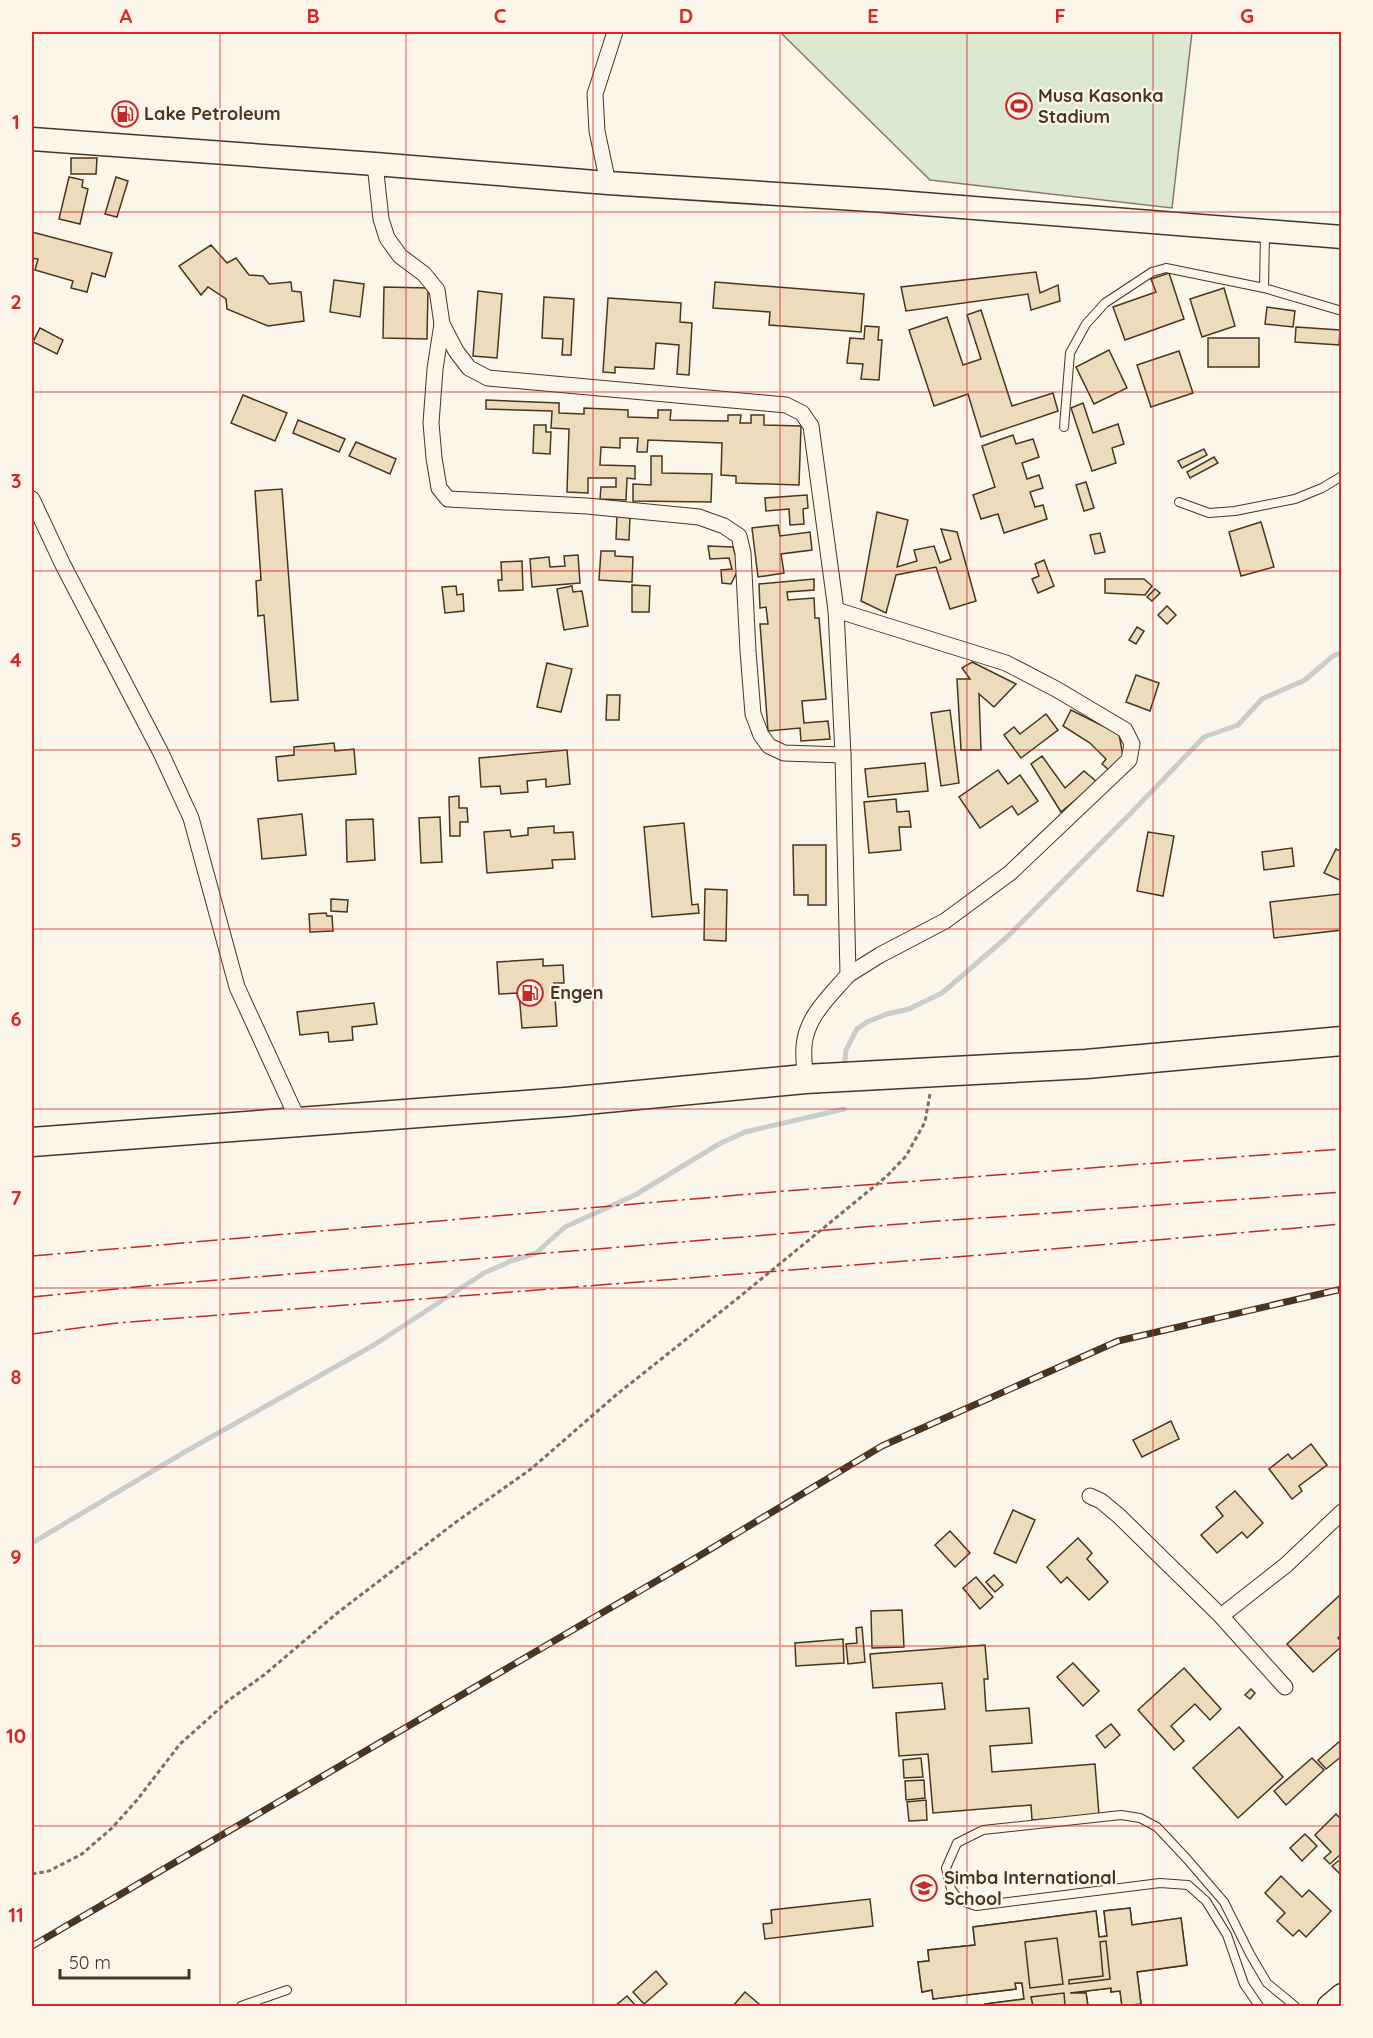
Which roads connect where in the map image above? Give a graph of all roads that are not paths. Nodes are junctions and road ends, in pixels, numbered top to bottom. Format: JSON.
{"nodes":[{"id":1,"x":615,"y":32,"type":"edge"},
{"id":2,"x":32,"y":139,"type":"edge"},
{"id":3,"x":375,"y":164,"type":"junction"},
{"id":4,"x":608,"y":183,"type":"junction"},
{"id":5,"x":1265,"y":231,"type":"junction"},
{"id":6,"x":1341,"y":237,"type":"edge"},
{"id":7,"x":1264,"y":288,"type":"junction"},
{"id":8,"x":1341,"y":311,"type":"edge"},
{"id":9,"x":442,"y":324,"type":"junction"},
{"id":10,"x":1064,"y":427,"type":"dead end"},
{"id":11,"x":1341,"y":476,"type":"edge"},
{"id":12,"x":32,"y":499,"type":"edge"},
{"id":13,"x":1179,"y":502,"type":"dead end"},
{"id":14,"x":836,"y":610,"type":"junction"},
{"id":15,"x":843,"y":755,"type":"junction"},
{"id":16,"x":848,"y":975,"type":"junction"},
{"id":17,"x":1341,"y":1041,"type":"edge"},
{"id":18,"x":805,"y":1079,"type":"junction"},
{"id":19,"x":300,"y":1122,"type":"junction"},
{"id":20,"x":32,"y":1142,"type":"edge"},
{"id":21,"x":1090,"y":1496,"type":"dead end"},
{"id":22,"x":1341,"y":1512,"type":"edge"},
{"id":23,"x":1221,"y":1616,"type":"junction"},
{"id":24,"x":1285,"y":1687,"type":"dead end"},
{"id":25,"x":287,"y":1990,"type":"dead end"},
{"id":26,"x":1341,"y":1995,"type":"edge"},
{"id":27,"x":242,"y":2007,"type":"edge"},
{"id":28,"x":1259,"y":2007,"type":"edge"},
{"id":29,"x":1295,"y":2007,"type":"edge"},
{"id":30,"x":1329,"y":2007,"type":"edge"}],
"edges":[{"from":1,"to":4,"type":"street"},
{"from":2,"to":3,"type":"street"},
{"from":3,"to":4,"type":"street"},
{"from":3,"to":9,"type":"street"},
{"from":4,"to":5,"type":"street"},
{"from":5,"to":6,"type":"street"},
{"from":5,"to":7,"type":"lane"},
{"from":7,"to":8,"type":"lane"},
{"from":7,"to":10,"type":"lane"},
{"from":9,"to":14,"type":"street"},
{"from":9,"to":15,"type":"street"},
{"from":11,"to":13,"type":"lane"},
{"from":12,"to":19,"type":"street"},
{"from":14,"to":15,"type":"street"},
{"from":14,"to":16,"type":"street"},
{"from":15,"to":16,"type":"street"},
{"from":16,"to":18,"type":"street"},
{"from":17,"to":18,"type":"highway"},
{"from":18,"to":19,"type":"highway"},
{"from":19,"to":20,"type":"highway"},
{"from":21,"to":23,"type":"street"},
{"from":22,"to":23,"type":"street"},
{"from":23,"to":24,"type":"street"},
{"from":25,"to":27,"type":"lane"},
{"from":26,"to":30,"type":"street"},
{"from":28,"to":29,"type":"lane"}]}
